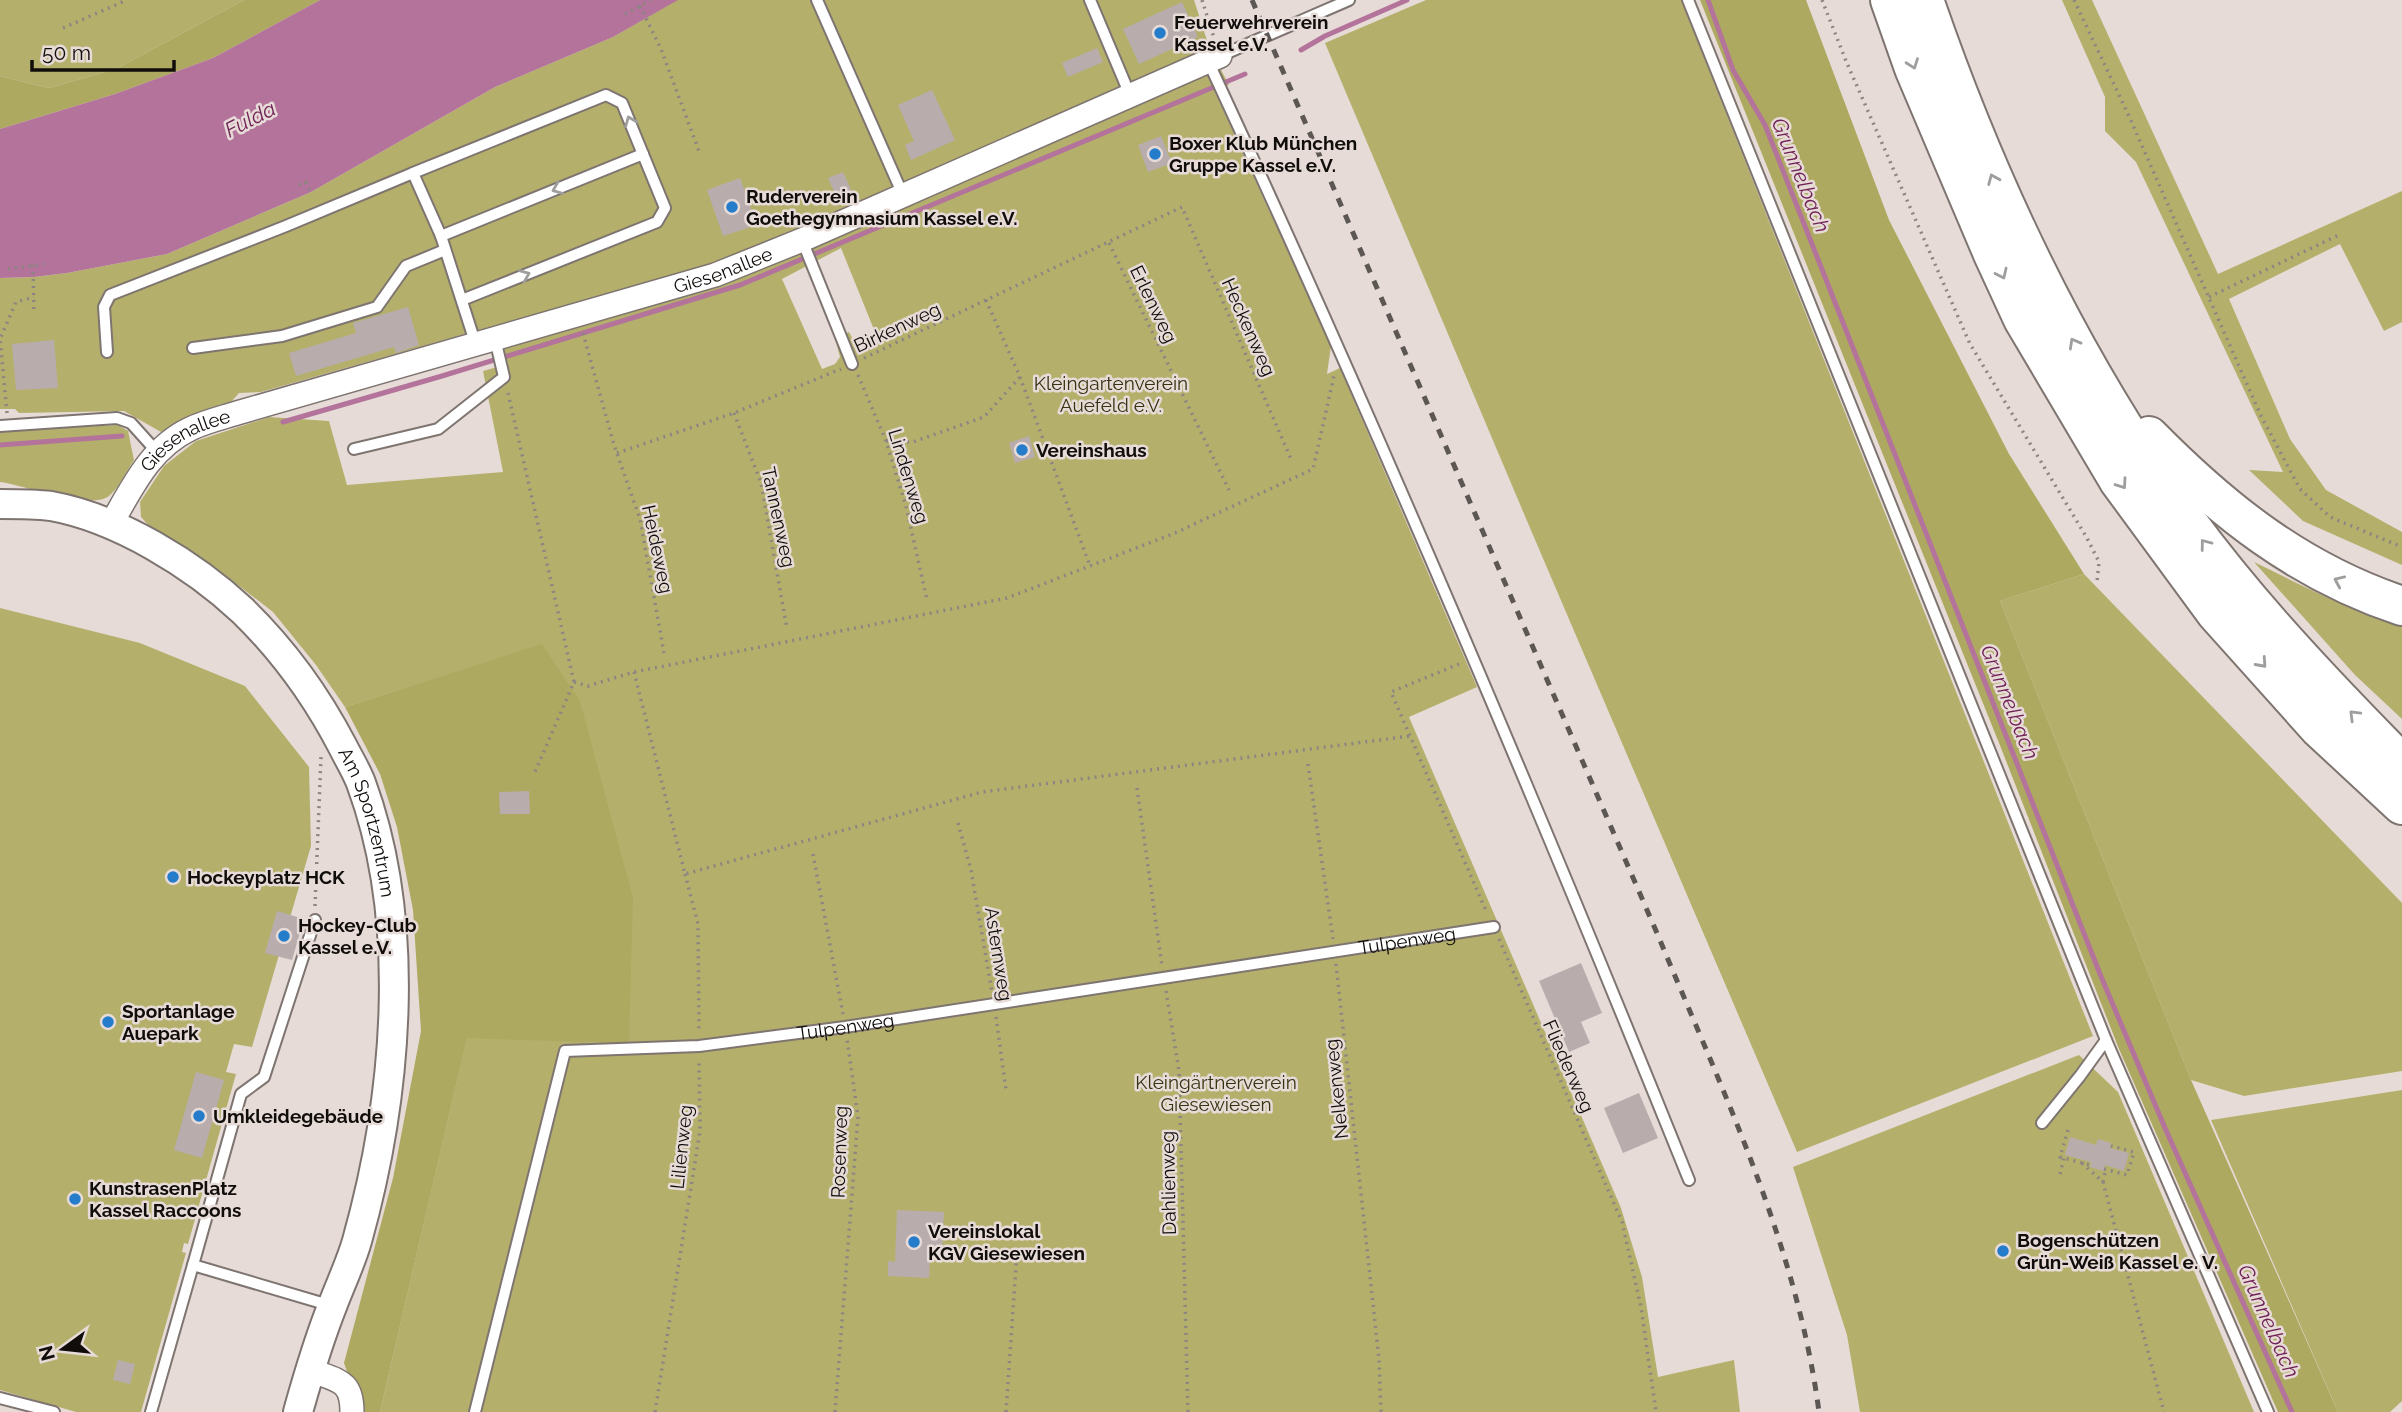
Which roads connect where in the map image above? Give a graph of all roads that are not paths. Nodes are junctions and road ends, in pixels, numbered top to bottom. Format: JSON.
{"nodes":[{"id":1,"x":817,"y":0,"type":"edge"},
{"id":2,"x":1090,"y":0,"type":"edge"},
{"id":3,"x":1349,"y":0,"type":"edge"},
{"id":4,"x":1688,"y":0,"type":"edge"},
{"id":5,"x":1890,"y":0,"type":"edge"},
{"id":6,"x":1924,"y":0,"type":"edge"},
{"id":7,"x":1215,"y":64,"type":"junction"},
{"id":8,"x":1130,"y":95,"type":"junction"},
{"id":9,"x":643,"y":154,"type":"junction"},
{"id":10,"x":413,"y":173,"type":"junction"},
{"id":11,"x":903,"y":195,"type":"junction"},
{"id":12,"x":441,"y":236,"type":"junction"},
{"id":13,"x":445,"y":250,"type":"junction"},
{"id":14,"x":806,"y":251,"type":"junction"},
{"id":15,"x":462,"y":300,"type":"junction"},
{"id":16,"x":490,"y":345,"type":"junction"},
{"id":17,"x":193,"y":348,"type":"dead end"},
{"id":18,"x":107,"y":352,"type":"dead end"},
{"id":19,"x":852,"y":364,"type":"road end"},
{"id":20,"x":2094,"y":379,"type":"junction"},
{"id":21,"x":4,"y":426,"type":"edge"},
{"id":22,"x":354,"y":449,"type":"dead end"},
{"id":23,"x":158,"y":453,"type":"junction"},
{"id":24,"x":0,"y":504,"type":"edge"},
{"id":25,"x":111,"y":524,"type":"junction"},
{"id":26,"x":2402,"y":606,"type":"edge"},
{"id":27,"x":2402,"y":764,"type":"edge"},
{"id":28,"x":2402,"y":805,"type":"edge"},
{"id":29,"x":315,"y":920,"type":"road end"},
{"id":30,"x":1494,"y":927,"type":"road end"},
{"id":31,"x":2106,"y":1040,"type":"junction"},
{"id":32,"x":2042,"y":1123,"type":"dead end"},
{"id":33,"x":1689,"y":1180,"type":"dead end"},
{"id":34,"x":193,"y":1265,"type":"junction"},
{"id":35,"x":331,"y":1307,"type":"junction"},
{"id":36,"x":310,"y":1370,"type":"junction"},
{"id":37,"x":0,"y":1398,"type":"edge"},
{"id":38,"x":54,"y":1412,"type":"edge"},
{"id":39,"x":151,"y":1412,"type":"edge"},
{"id":40,"x":298,"y":1412,"type":"edge"},
{"id":41,"x":352,"y":1412,"type":"edge"},
{"id":42,"x":475,"y":1412,"type":"edge"},
{"id":43,"x":2268,"y":1412,"type":"edge"}],
"edges":[{"from":1,"to":11,"type":"lane"},
{"from":2,"to":8,"type":"lane"},
{"from":3,"to":7,"type":"lane","name":"Giesenallee"},
{"from":4,"to":31,"type":"lane"},
{"from":5,"to":28,"type":"highway","one_way":true},
{"from":20,"to":6,"type":"highway","one_way":true},
{"from":7,"to":8,"type":"street","name":"Giesenallee"},
{"from":7,"to":33,"type":"lane"},
{"from":8,"to":11,"type":"street","name":"Giesenallee"},
{"from":9,"to":10,"type":"lane","one_way":true},
{"from":9,"to":12,"type":"lane","one_way":true},
{"from":15,"to":9,"type":"lane","one_way":true},
{"from":10,"to":12,"type":"lane"},
{"from":10,"to":18,"type":"lane"},
{"from":11,"to":14,"type":"street","name":"Giesenallee"},
{"from":12,"to":13,"type":"lane"},
{"from":13,"to":15,"type":"lane"},
{"from":13,"to":17,"type":"lane"},
{"from":14,"to":16,"type":"street","name":"Giesenallee"},
{"from":14,"to":19,"type":"lane"},
{"from":15,"to":16,"type":"lane"},
{"from":16,"to":22,"type":"lane"},
{"from":16,"to":23,"type":"street","name":"Giesenallee"},
{"from":26,"to":20,"type":"highway","one_way":true},
{"from":27,"to":20,"type":"highway","one_way":true},
{"from":21,"to":23,"type":"lane"},
{"from":23,"to":25,"type":"street","name":"Giesenallee"},
{"from":24,"to":25,"type":"street","name":"Am Sportzentrum"},
{"from":25,"to":35,"type":"street","name":"Am Sportzentrum"},
{"from":29,"to":34,"type":"lane"},
{"from":30,"to":42,"type":"lane","name":"Tulpenweg"},
{"from":31,"to":32,"type":"lane"},
{"from":31,"to":43,"type":"lane"},
{"from":34,"to":35,"type":"lane"},
{"from":34,"to":39,"type":"lane"},
{"from":35,"to":36,"type":"street","name":"Am Sportzentrum"},
{"from":36,"to":40,"type":"street","name":"Am Sportzentrum"},
{"from":36,"to":41,"type":"street"},
{"from":37,"to":38,"type":"lane"}]}
